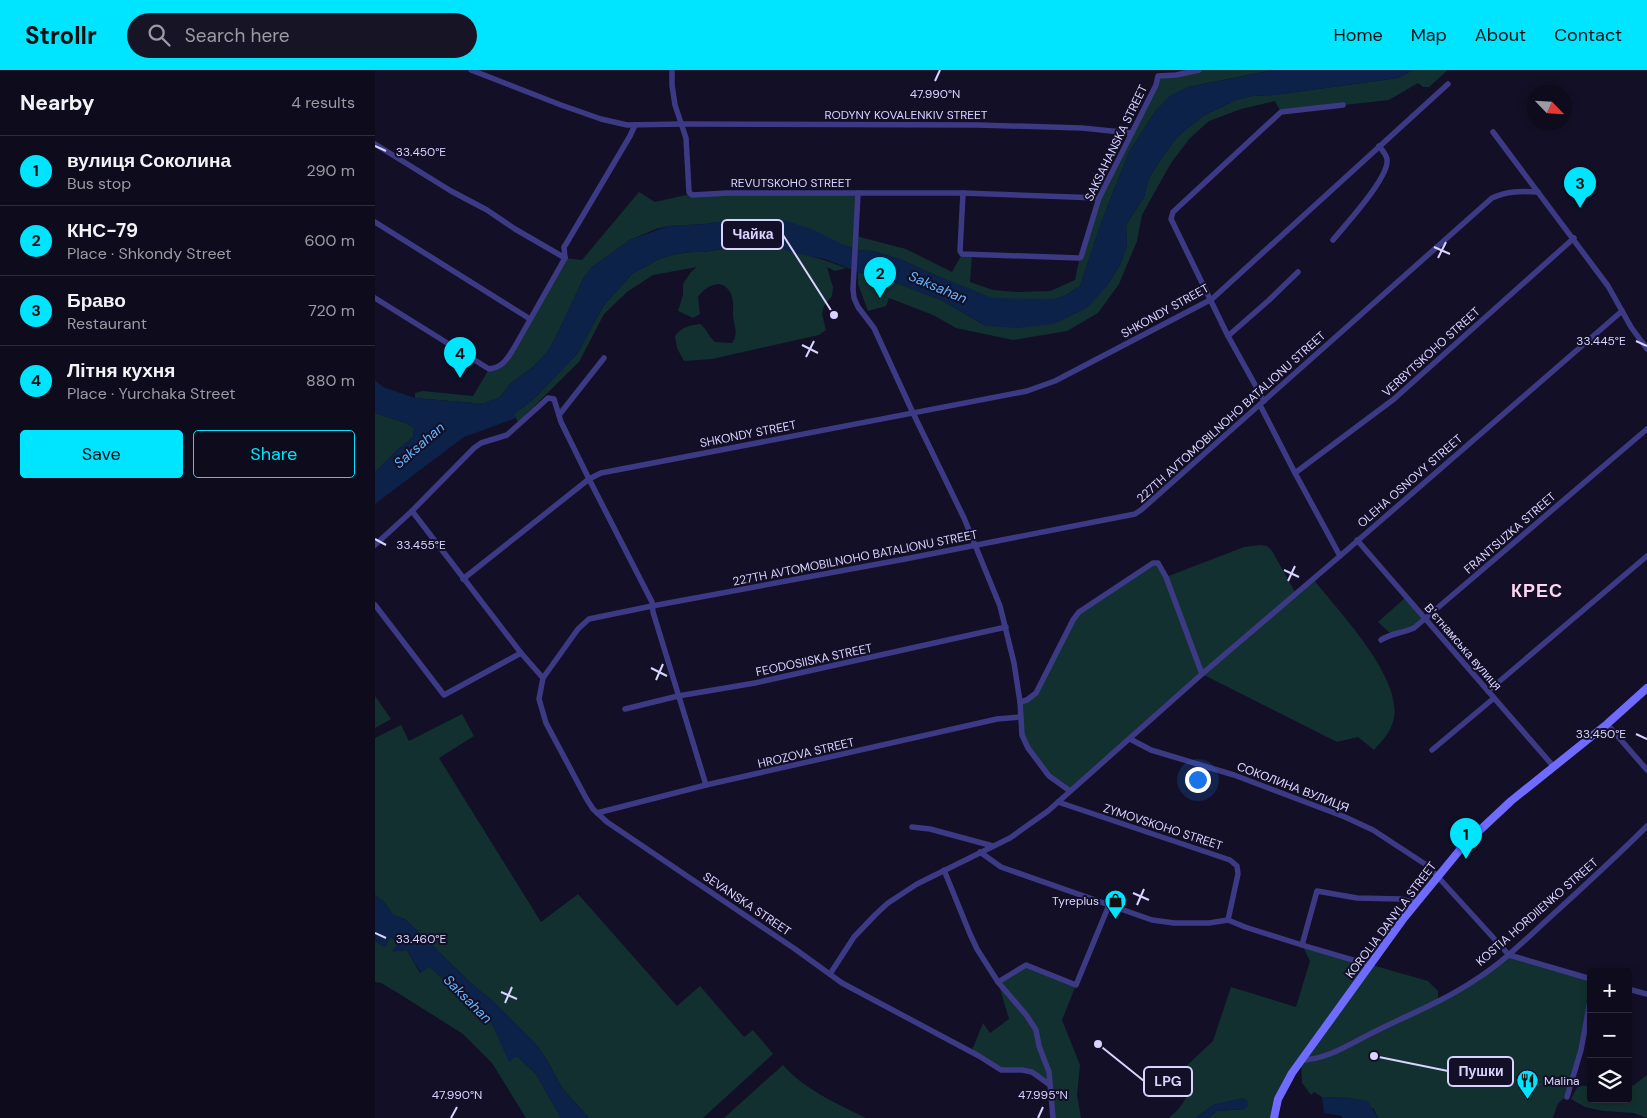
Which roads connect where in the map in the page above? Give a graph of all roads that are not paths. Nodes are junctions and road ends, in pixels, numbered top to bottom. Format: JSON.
{"nodes":[{"id":1,"x":471,"y":70,"type":"edge"},
{"id":2,"x":672,"y":70,"type":"edge"},
{"id":3,"x":1199,"y":70,"type":"edge"},
{"id":4,"x":1156,"y":73,"type":"edge"},
{"id":5,"x":1448,"y":84,"type":"dead end"},
{"id":6,"x":1343,"y":105,"type":"dead end"},
{"id":7,"x":681,"y":124,"type":"junction"},
{"id":8,"x":635,"y":125,"type":"junction"},
{"id":9,"x":1493,"y":132,"type":"dead end"},
{"id":10,"x":1131,"y":133,"type":"junction"},
{"id":11,"x":375,"y":144,"type":"edge"},
{"id":12,"x":1379,"y":146,"type":"junction"},
{"id":13,"x":1538,"y":192,"type":"junction"},
{"id":14,"x":858,"y":193,"type":"junction"},
{"id":15,"x":963,"y":193,"type":"junction"},
{"id":16,"x":1099,"y":198,"type":"junction"},
{"id":17,"x":375,"y":222,"type":"edge"},
{"id":18,"x":1574,"y":238,"type":"junction"},
{"id":19,"x":1333,"y":240,"type":"dead end"},
{"id":20,"x":565,"y":258,"type":"junction"},
{"id":21,"x":1298,"y":272,"type":"dead end"},
{"id":22,"x":375,"y":298,"type":"edge"},
{"id":23,"x":1212,"y":299,"type":"junction"},
{"id":24,"x":1622,"y":311,"type":"junction"},
{"id":25,"x":530,"y":319,"type":"junction"},
{"id":26,"x":1228,"y":336,"type":"junction"},
{"id":27,"x":1647,"y":349,"type":"edge"},
{"id":28,"x":604,"y":358,"type":"dead end"},
{"id":29,"x":1262,"y":403,"type":"junction"},
{"id":30,"x":913,"y":413,"type":"junction"},
{"id":31,"x":559,"y":414,"type":"junction"},
{"id":32,"x":1647,"y":429,"type":"edge"},
{"id":33,"x":1295,"y":473,"type":"junction"},
{"id":34,"x":589,"y":479,"type":"junction"},
{"id":35,"x":412,"y":511,"type":"junction"},
{"id":36,"x":1357,"y":540,"type":"junction"},
{"id":37,"x":375,"y":545,"type":"edge"},
{"id":38,"x":977,"y":545,"type":"junction"},
{"id":39,"x":1340,"y":556,"type":"junction"},
{"id":40,"x":1647,"y":556,"type":"edge"},
{"id":41,"x":463,"y":578,"type":"junction"},
{"id":42,"x":375,"y":605,"type":"edge"},
{"id":43,"x":652,"y":606,"type":"junction"},
{"id":44,"x":1425,"y":619,"type":"junction"},
{"id":45,"x":1006,"y":626,"type":"junction"},
{"id":46,"x":1381,"y":640,"type":"dead end"},
{"id":47,"x":521,"y":653,"type":"junction"},
{"id":48,"x":1202,"y":674,"type":"junction"},
{"id":49,"x":543,"y":678,"type":"junction"},
{"id":50,"x":1647,"y":688,"type":"edge"},
{"id":51,"x":1487,"y":691,"type":"junction"},
{"id":52,"x":678,"y":696,"type":"junction"},
{"id":53,"x":1494,"y":698,"type":"junction"},
{"id":54,"x":1019,"y":702,"type":"junction"},
{"id":55,"x":625,"y":709,"type":"dead end"},
{"id":56,"x":1020,"y":718,"type":"junction"},
{"id":57,"x":1607,"y":724,"type":"junction"},
{"id":58,"x":1130,"y":739,"type":"junction"},
{"id":59,"x":1432,"y":750,"type":"dead end"},
{"id":60,"x":1554,"y":767,"type":"junction"},
{"id":61,"x":1647,"y":770,"type":"edge"},
{"id":62,"x":706,"y":785,"type":"junction"},
{"id":63,"x":1071,"y":791,"type":"junction"},
{"id":64,"x":1059,"y":802,"type":"junction"},
{"id":65,"x":597,"y":813,"type":"junction"},
{"id":66,"x":1647,"y":826,"type":"edge"},
{"id":67,"x":912,"y":827,"type":"dead end"},
{"id":68,"x":993,"y":846,"type":"junction"},
{"id":69,"x":980,"y":852,"type":"junction"},
{"id":70,"x":944,"y":870,"type":"junction"},
{"id":71,"x":1437,"y":876,"type":"junction"},
{"id":72,"x":1416,"y":903,"type":"junction"},
{"id":73,"x":1109,"y":905,"type":"junction"},
{"id":74,"x":1228,"y":920,"type":"junction"},
{"id":75,"x":1301,"y":945,"type":"junction"},
{"id":76,"x":1509,"y":955,"type":"junction"},
{"id":77,"x":1370,"y":965,"type":"junction"},
{"id":78,"x":830,"y":974,"type":"junction"},
{"id":79,"x":1587,"y":979,"type":"edge"},
{"id":80,"x":997,"y":982,"type":"junction"},
{"id":81,"x":1632,"y":990,"type":"edge"},
{"id":82,"x":1647,"y":994,"type":"edge"},
{"id":83,"x":1588,"y":1013,"type":"edge"},
{"id":84,"x":1301,"y":1060,"type":"junction"},
{"id":85,"x":1050,"y":1085,"type":"junction"},
{"id":86,"x":1567,"y":1097,"type":"dead end"},
{"id":87,"x":1053,"y":1118,"type":"edge"},
{"id":88,"x":1274,"y":1118,"type":"edge"}],
"edges":[{"from":1,"to":8,"type":"street","name":"RODYNY KOVALENKIV STREET"},
{"from":2,"to":7,"type":"street"},
{"from":3,"to":4,"type":"street","name":"SAKSAHANSKA STREET"},
{"from":4,"to":10,"type":"street","name":"SAKSAHANSKA STREET"},
{"from":5,"to":12,"type":"street","name":"SHKONDY STREET"},
{"from":6,"to":23,"type":"street"},
{"from":7,"to":8,"type":"street","name":"RODYNY KOVALENKIV STREET"},
{"from":7,"to":10,"type":"street","name":"RODYNY KOVALENKIV STREET"},
{"from":7,"to":14,"type":"street","name":"REVUTSKOHO STREET"},
{"from":8,"to":20,"type":"street"},
{"from":9,"to":13,"type":"street"},
{"from":10,"to":16,"type":"street","name":"SAKSAHANSKA STREET"},
{"from":11,"to":20,"type":"street"},
{"from":12,"to":19,"type":"street"},
{"from":12,"to":23,"type":"street","name":"SHKONDY STREET"},
{"from":13,"to":18,"type":"street"},
{"from":13,"to":29,"type":"street","name":"227TH AVTOMOBILNOHO BATALIONU STREET"},
{"from":14,"to":15,"type":"street","name":"REVUTSKOHO STREET"},
{"from":14,"to":30,"type":"street"},
{"from":15,"to":16,"type":"street","name":"REVUTSKOHO STREET"},
{"from":15,"to":16,"type":"street","name":"SAKSAHANSKA STREET"},
{"from":17,"to":25,"type":"street"},
{"from":18,"to":24,"type":"street"},
{"from":18,"to":33,"type":"street","name":"VERBYTSKOHO STREET"},
{"from":20,"to":25,"type":"street"},
{"from":21,"to":26,"type":"street"},
{"from":22,"to":25,"type":"street"},
{"from":23,"to":26,"type":"street"},
{"from":23,"to":30,"type":"street","name":"SHKONDY STREET"},
{"from":24,"to":27,"type":"street"},
{"from":24,"to":36,"type":"street","name":"OLEHA OSNOVY STREET"},
{"from":26,"to":29,"type":"street"},
{"from":28,"to":31,"type":"street"},
{"from":29,"to":33,"type":"street"},
{"from":29,"to":38,"type":"street","name":"227TH AVTOMOBILNOHO BATALIONU STREET"},
{"from":30,"to":34,"type":"street","name":"SHKONDY STREET"},
{"from":30,"to":38,"type":"street"},
{"from":31,"to":34,"type":"street"},
{"from":31,"to":35,"type":"street"},
{"from":32,"to":44,"type":"street","name":"FRANTSUZKA STREET"},
{"from":33,"to":39,"type":"street"},
{"from":34,"to":41,"type":"street","name":"SHKONDY STREET"},
{"from":34,"to":43,"type":"street"},
{"from":35,"to":37,"type":"street"},
{"from":35,"to":41,"type":"street"},
{"from":36,"to":39,"type":"street","name":"OLEHA OSNOVY STREET"},
{"from":36,"to":44,"type":"street","name":"Вʼєтнамська вулиця"},
{"from":38,"to":43,"type":"street","name":"227TH AVTOMOBILNOHO BATALIONU STREET"},
{"from":38,"to":45,"type":"street"},
{"from":39,"to":48,"type":"street","name":"OLEHA OSNOVY STREET"},
{"from":40,"to":51,"type":"street"},
{"from":41,"to":47,"type":"street"},
{"from":42,"to":47,"type":"street"},
{"from":43,"to":49,"type":"street","name":"227TH AVTOMOBILNOHO BATALIONU STREET"},
{"from":43,"to":52,"type":"street"},
{"from":44,"to":46,"type":"street","name":"FRANTSUZKA STREET"},
{"from":44,"to":51,"type":"street","name":"Вʼєтнамська вулиця"},
{"from":45,"to":52,"type":"street","name":"FEODOSIISKA STREET"},
{"from":45,"to":54,"type":"street"},
{"from":47,"to":49,"type":"street"},
{"from":48,"to":54,"type":"street"},
{"from":48,"to":58,"type":"street","name":"OLEHA OSNOVY STREET"},
{"from":49,"to":65,"type":"street","name":"SEVANSKA STREET"},
{"from":50,"to":57,"type":"main road","name":"KOROLIA DANYLA STREET"},
{"from":51,"to":53,"type":"street","name":"Вʼєтнамська вулиця"},
{"from":52,"to":55,"type":"street","name":"FEODOSIISKA STREET"},
{"from":52,"to":62,"type":"street"},
{"from":53,"to":59,"type":"street"},
{"from":53,"to":60,"type":"street","name":"Вʼєтнамська вулиця"},
{"from":54,"to":56,"type":"street"},
{"from":56,"to":62,"type":"street","name":"HROZOVA STREET"},
{"from":56,"to":63,"type":"street"},
{"from":57,"to":60,"type":"main road","name":"KOROLIA DANYLA STREET"},
{"from":57,"to":61,"type":"street"},
{"from":58,"to":63,"type":"street","name":"OLEHA OSNOVY STREET"},
{"from":58,"to":71,"type":"street","name":"СОКОЛИНА ВУЛИЦЯ"},
{"from":60,"to":71,"type":"main road","name":"KOROLIA DANYLA STREET"},
{"from":62,"to":65,"type":"street","name":"HROZOVA STREET"},
{"from":63,"to":64,"type":"street","name":"OLEHA OSNOVY STREET"},
{"from":64,"to":68,"type":"street","name":"OLEHA OSNOVY STREET"},
{"from":64,"to":74,"type":"street","name":"ZYMOVSKOHO STREET"},
{"from":65,"to":78,"type":"street","name":"SEVANSKA STREET"},
{"from":66,"to":76,"type":"street","name":"KOSTIA HORDIIENKO STREET"},
{"from":67,"to":68,"type":"street"},
{"from":68,"to":69,"type":"street","name":"OLEHA OSNOVY STREET"},
{"from":69,"to":70,"type":"street","name":"OLEHA OSNOVY STREET"},
{"from":69,"to":73,"type":"street"},
{"from":70,"to":78,"type":"street","name":"OLEHA OSNOVY STREET"},
{"from":70,"to":80,"type":"street"},
{"from":71,"to":72,"type":"main road","name":"KOROLIA DANYLA STREET"},
{"from":71,"to":76,"type":"street","name":"СОКОЛИНА ВУЛИЦЯ"},
{"from":72,"to":75,"type":"street"},
{"from":72,"to":77,"type":"main road","name":"KOROLIA DANYLA STREET"},
{"from":73,"to":74,"type":"street"},
{"from":73,"to":80,"type":"street"},
{"from":74,"to":75,"type":"street"},
{"from":75,"to":77,"type":"street"},
{"from":76,"to":79,"type":"street"},
{"from":76,"to":84,"type":"street","name":"KOSTIA HORDIIENKO STREET"},
{"from":77,"to":84,"type":"main road","name":"KOROLIA DANYLA STREET"},
{"from":78,"to":85,"type":"street","name":"SEVANSKA STREET"},
{"from":80,"to":85,"type":"street"},
{"from":81,"to":82,"type":"street"},
{"from":83,"to":86,"type":"street"},
{"from":84,"to":88,"type":"main road"},
{"from":85,"to":87,"type":"street"}]}
